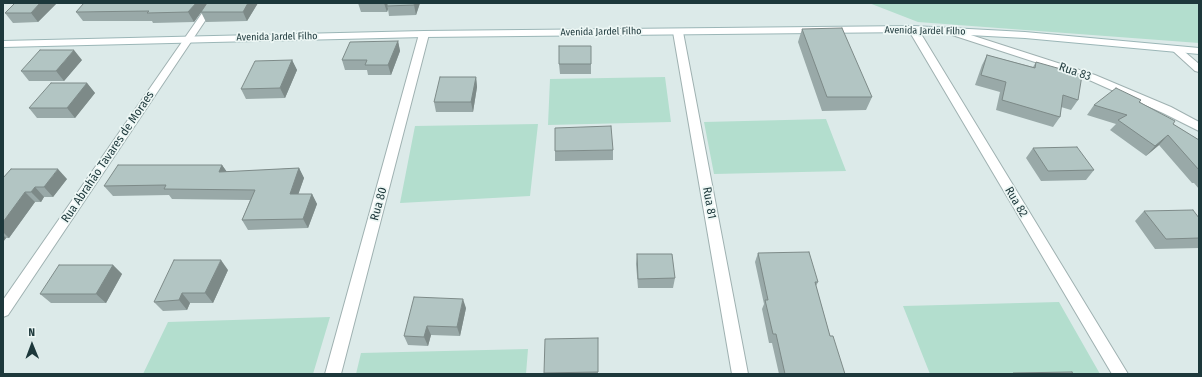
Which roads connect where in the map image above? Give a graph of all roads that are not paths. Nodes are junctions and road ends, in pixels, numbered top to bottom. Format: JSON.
{"nodes":[{"id":1,"x":212,"y":3,"type":"edge"},
{"id":2,"x":913,"y":29,"type":"junction"},
{"id":3,"x":946,"y":30,"type":"junction"},
{"id":4,"x":678,"y":32,"type":"junction"},
{"id":5,"x":424,"y":34,"type":"junction"},
{"id":6,"x":189,"y":38,"type":"junction"},
{"id":7,"x":3,"y":44,"type":"edge"},
{"id":8,"x":1176,"y":49,"type":"junction"},
{"id":9,"x":1199,"y":51,"type":"edge"},
{"id":10,"x":1199,"y":69,"type":"edge"},
{"id":11,"x":1199,"y":127,"type":"edge"},
{"id":12,"x":3,"y":311,"type":"edge"},
{"id":13,"x":333,"y":374,"type":"edge"},
{"id":14,"x":740,"y":374,"type":"edge"},
{"id":15,"x":1120,"y":374,"type":"edge"}],
"edges":[{"from":1,"to":6,"type":"street","name":"Rua Abrahão Tavares de Moraes"},
{"from":2,"to":3,"type":"street","name":"Avenida Jardel Filho"},
{"from":2,"to":4,"type":"street","name":"Avenida Jardel Filho"},
{"from":2,"to":15,"type":"street","name":"Rua 82"},
{"from":3,"to":8,"type":"street","name":"Avenida Jardel Filho"},
{"from":3,"to":11,"type":"street","name":"Rua 83"},
{"from":4,"to":5,"type":"street","name":"Avenida Jardel Filho"},
{"from":4,"to":14,"type":"street","name":"Rua 81"},
{"from":5,"to":6,"type":"street","name":"Avenida Jardel Filho"},
{"from":5,"to":13,"type":"street","name":"Rua 80"},
{"from":6,"to":7,"type":"street","name":"Avenida Jardel Filho"},
{"from":6,"to":12,"type":"street","name":"Rua Abrahão Tavares de Moraes"},
{"from":8,"to":9,"type":"street","name":"Avenida Jardel Filho"},
{"from":8,"to":10,"type":"street"}]}
